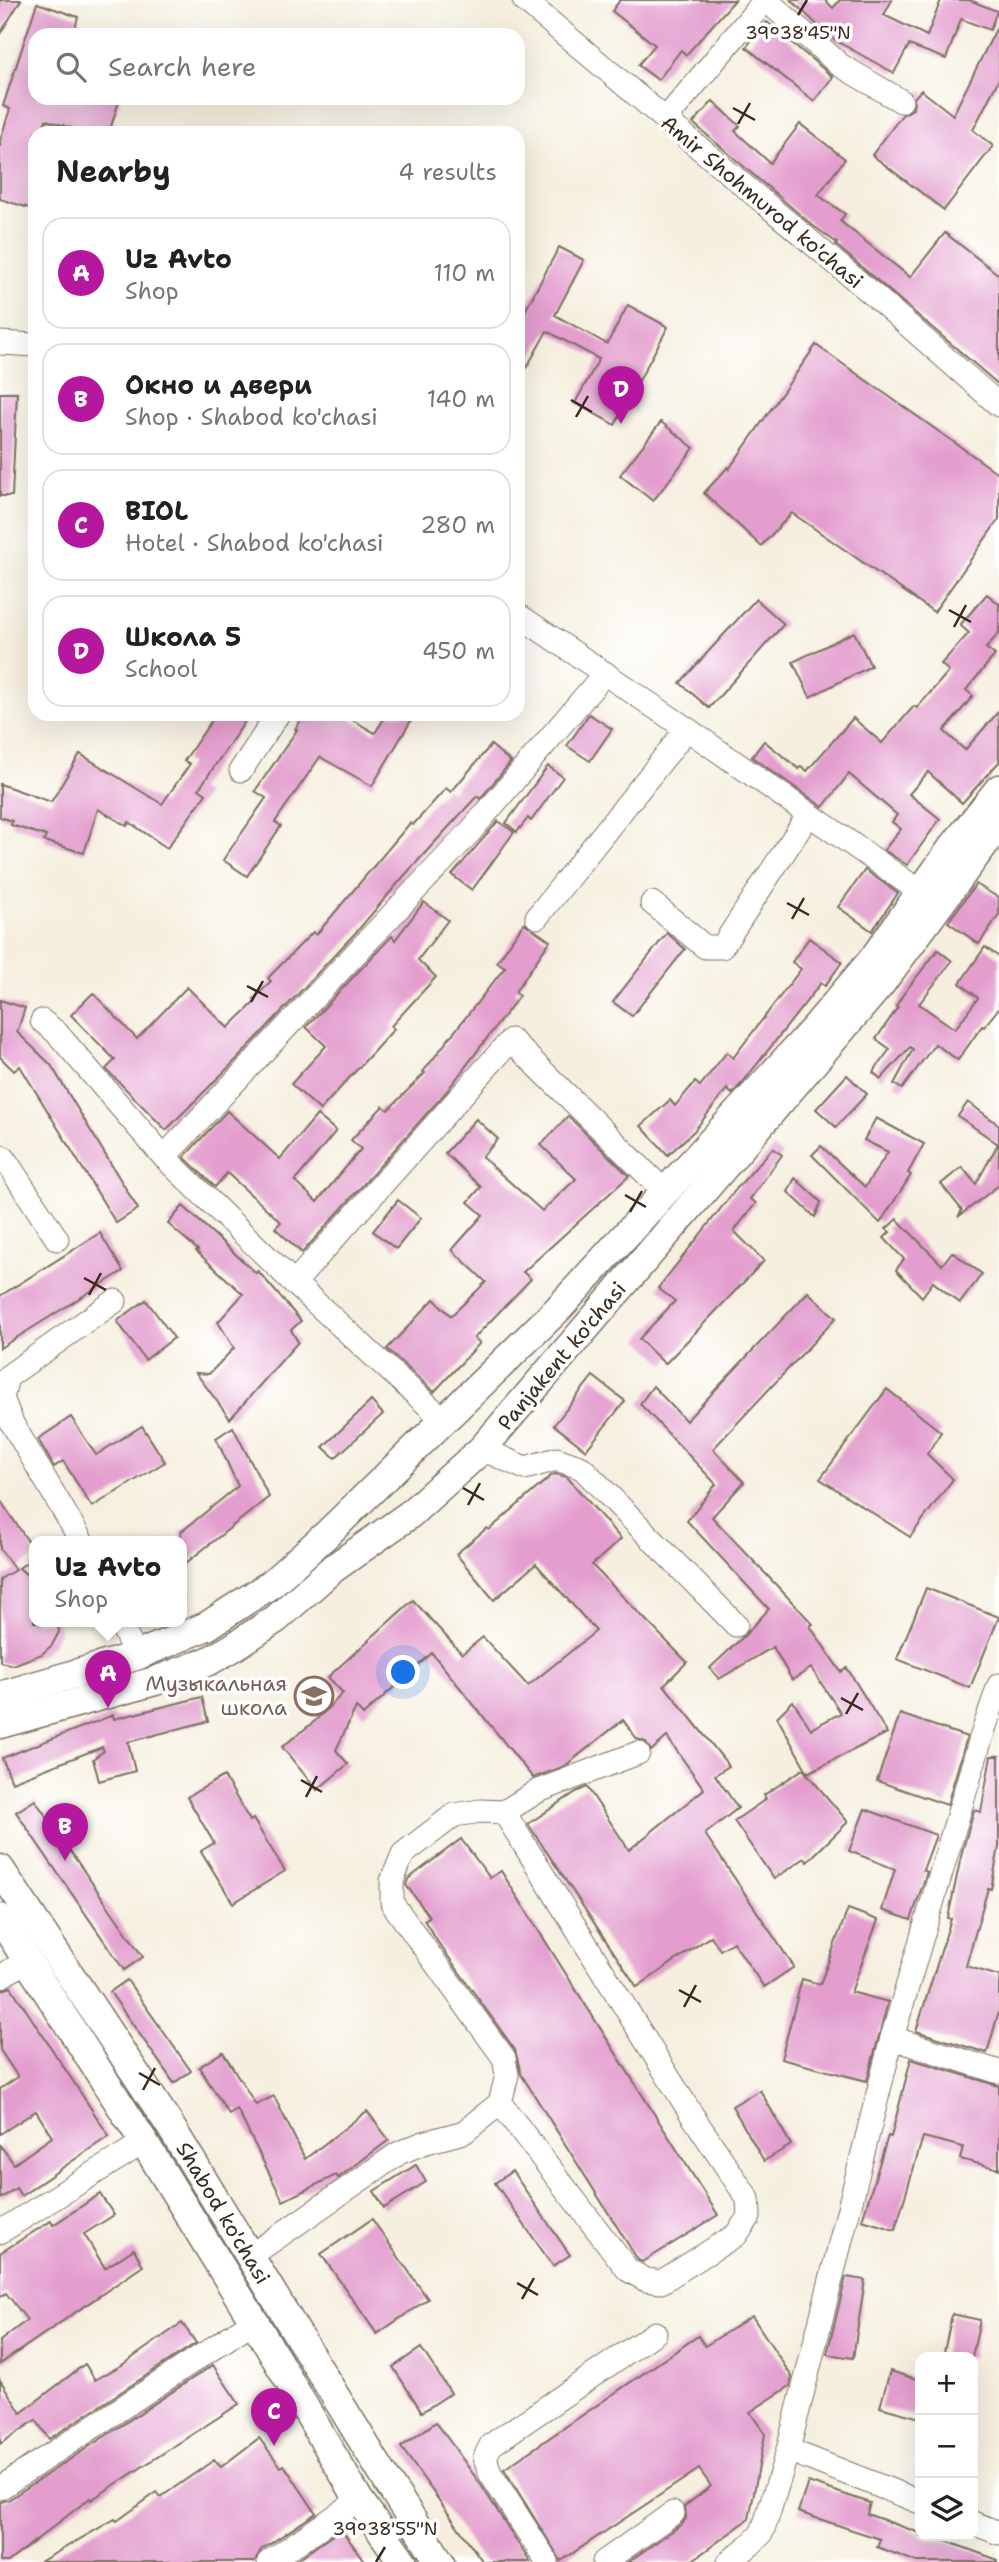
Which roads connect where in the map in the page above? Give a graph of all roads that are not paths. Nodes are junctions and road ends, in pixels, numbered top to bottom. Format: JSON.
{"nodes":[{"id":1,"x":765,"y":0,"type":"edge"},
{"id":2,"x":534,"y":3,"type":"edge"},
{"id":3,"x":901,"y":101,"type":"dead end"},
{"id":4,"x":665,"y":120,"type":"junction"},
{"id":5,"x":0,"y":343,"type":"edge"},
{"id":6,"x":28,"y":345,"type":"edge"},
{"id":7,"x":999,"y":405,"type":"edge"},
{"id":8,"x":525,"y":620,"type":"edge"},
{"id":9,"x":605,"y":673,"type":"junction"},
{"id":10,"x":273,"y":721,"type":"edge"},
{"id":11,"x":687,"y":729,"type":"junction"},
{"id":12,"x":241,"y":770,"type":"dead end"},
{"id":13,"x":999,"y":789,"type":"edge"},
{"id":14,"x":809,"y":814,"type":"junction"},
{"id":15,"x":999,"y":824,"type":"edge"},
{"id":16,"x":922,"y":893,"type":"junction"},
{"id":17,"x":652,"y":903,"type":"dead end"},
{"id":18,"x":537,"y":917,"type":"dead end"},
{"id":19,"x":42,"y":1021,"type":"dead end"},
{"id":20,"x":0,"y":1156,"type":"edge"},
{"id":21,"x":164,"y":1157,"type":"junction"},
{"id":22,"x":664,"y":1191,"type":"junction"},
{"id":23,"x":57,"y":1239,"type":"dead end"},
{"id":24,"x":294,"y":1283,"type":"junction"},
{"id":25,"x":115,"y":1301,"type":"dead end"},
{"id":26,"x":444,"y":1420,"type":"junction"},
{"id":27,"x":482,"y":1449,"type":"junction"},
{"id":28,"x":380,"y":1483,"type":"junction"},
{"id":29,"x":409,"y":1515,"type":"junction"},
{"id":30,"x":79,"y":1536,"type":"edge"},
{"id":31,"x":736,"y":1625,"type":"dead end"},
{"id":32,"x":122,"y":1627,"type":"edge"},
{"id":33,"x":136,"y":1656,"type":"junction"},
{"id":34,"x":999,"y":1685,"type":"edge"},
{"id":35,"x":0,"y":1696,"type":"edge"},
{"id":36,"x":0,"y":1724,"type":"edge"},
{"id":37,"x":638,"y":1753,"type":"dead end"},
{"id":38,"x":504,"y":1812,"type":"junction"},
{"id":39,"x":0,"y":1868,"type":"edge"},
{"id":40,"x":0,"y":1918,"type":"edge"},
{"id":41,"x":28,"y":1960,"type":"junction"},
{"id":42,"x":0,"y":1977,"type":"edge"},
{"id":43,"x":892,"y":2038,"type":"junction"},
{"id":44,"x":999,"y":2072,"type":"edge"},
{"id":45,"x":500,"y":2103,"type":"junction"},
{"id":46,"x":144,"y":2142,"type":"junction"},
{"id":47,"x":0,"y":2232,"type":"edge"},
{"id":48,"x":250,"y":2256,"type":"junction"},
{"id":49,"x":224,"y":2272,"type":"junction"},
{"id":50,"x":254,"y":2321,"type":"junction"},
{"id":51,"x":655,"y":2333,"type":"dead end"},
{"id":52,"x":788,"y":2450,"type":"junction"},
{"id":53,"x":0,"y":2488,"type":"edge"},
{"id":54,"x":359,"y":2500,"type":"junction"},
{"id":55,"x":915,"y":2500,"type":"edge"},
{"id":56,"x":673,"y":2513,"type":"dead end"},
{"id":57,"x":978,"y":2525,"type":"edge"},
{"id":58,"x":999,"y":2533,"type":"edge"},
{"id":59,"x":269,"y":2562,"type":"edge"},
{"id":60,"x":403,"y":2562,"type":"edge"},
{"id":61,"x":440,"y":2562,"type":"edge"},
{"id":62,"x":547,"y":2562,"type":"edge"},
{"id":63,"x":604,"y":2562,"type":"edge"},
{"id":64,"x":729,"y":2562,"type":"edge"}],
"edges":[{"from":1,"to":3,"type":"street"},
{"from":1,"to":4,"type":"street"},
{"from":2,"to":4,"type":"street","name":"Amir Shohmurod ko'chasi"},
{"from":4,"to":7,"type":"street","name":"Amir Shohmurod ko'chasi"},
{"from":5,"to":6,"type":"street"},
{"from":8,"to":9,"type":"street"},
{"from":9,"to":11,"type":"street"},
{"from":9,"to":21,"type":"street"},
{"from":10,"to":12,"type":"street"},
{"from":11,"to":14,"type":"street"},
{"from":11,"to":18,"type":"street"},
{"from":13,"to":16,"type":"main road","name":"Panjakent ko'chasi"},
{"from":14,"to":16,"type":"street"},
{"from":14,"to":17,"type":"street"},
{"from":15,"to":27,"type":"main road","name":"Panjakent ko'chasi"},
{"from":16,"to":22,"type":"main road","name":"Panjakent ko'chasi"},
{"from":19,"to":21,"type":"street"},
{"from":20,"to":23,"type":"street"},
{"from":21,"to":24,"type":"street"},
{"from":22,"to":24,"type":"street"},
{"from":22,"to":26,"type":"main road","name":"Panjakent ko'chasi"},
{"from":24,"to":26,"type":"street"},
{"from":25,"to":30,"type":"street"},
{"from":26,"to":28,"type":"main road","name":"Panjakent ko'chasi"},
{"from":27,"to":29,"type":"main road","name":"Panjakent ko'chasi"},
{"from":27,"to":31,"type":"street"},
{"from":28,"to":29,"type":"main road"},
{"from":28,"to":33,"type":"main road","name":"Panjakent ko'chasi"},
{"from":29,"to":36,"type":"main road","name":"Panjakent ko'chasi"},
{"from":32,"to":33,"type":"street"},
{"from":33,"to":35,"type":"main road","name":"Panjakent ko'chasi"},
{"from":34,"to":43,"type":"street"},
{"from":37,"to":38,"type":"street"},
{"from":38,"to":45,"type":"street"},
{"from":38,"to":45,"type":"street"},
{"from":39,"to":48,"type":"main road","name":"Shabod ko'chasi"},
{"from":40,"to":41,"type":"main road","name":"Shabod ko'chasi"},
{"from":41,"to":42,"type":"street"},
{"from":41,"to":46,"type":"main road","name":"Shabod ko'chasi"},
{"from":43,"to":44,"type":"street"},
{"from":43,"to":52,"type":"street"},
{"from":45,"to":48,"type":"street"},
{"from":46,"to":47,"type":"street"},
{"from":46,"to":49,"type":"main road","name":"Shabod ko'chasi"},
{"from":48,"to":49,"type":"main road"},
{"from":48,"to":61,"type":"main road","name":"Shabod ko'chasi"},
{"from":49,"to":50,"type":"main road","name":"Shabod ko'chasi"},
{"from":50,"to":53,"type":"street"},
{"from":50,"to":54,"type":"main road","name":"Shabod ko'chasi"},
{"from":51,"to":62,"type":"street"},
{"from":52,"to":55,"type":"street"},
{"from":52,"to":64,"type":"street"},
{"from":54,"to":59,"type":"street"},
{"from":54,"to":60,"type":"main road","name":"Shabod ko'chasi"},
{"from":56,"to":63,"type":"street"},
{"from":57,"to":58,"type":"street"}]}
